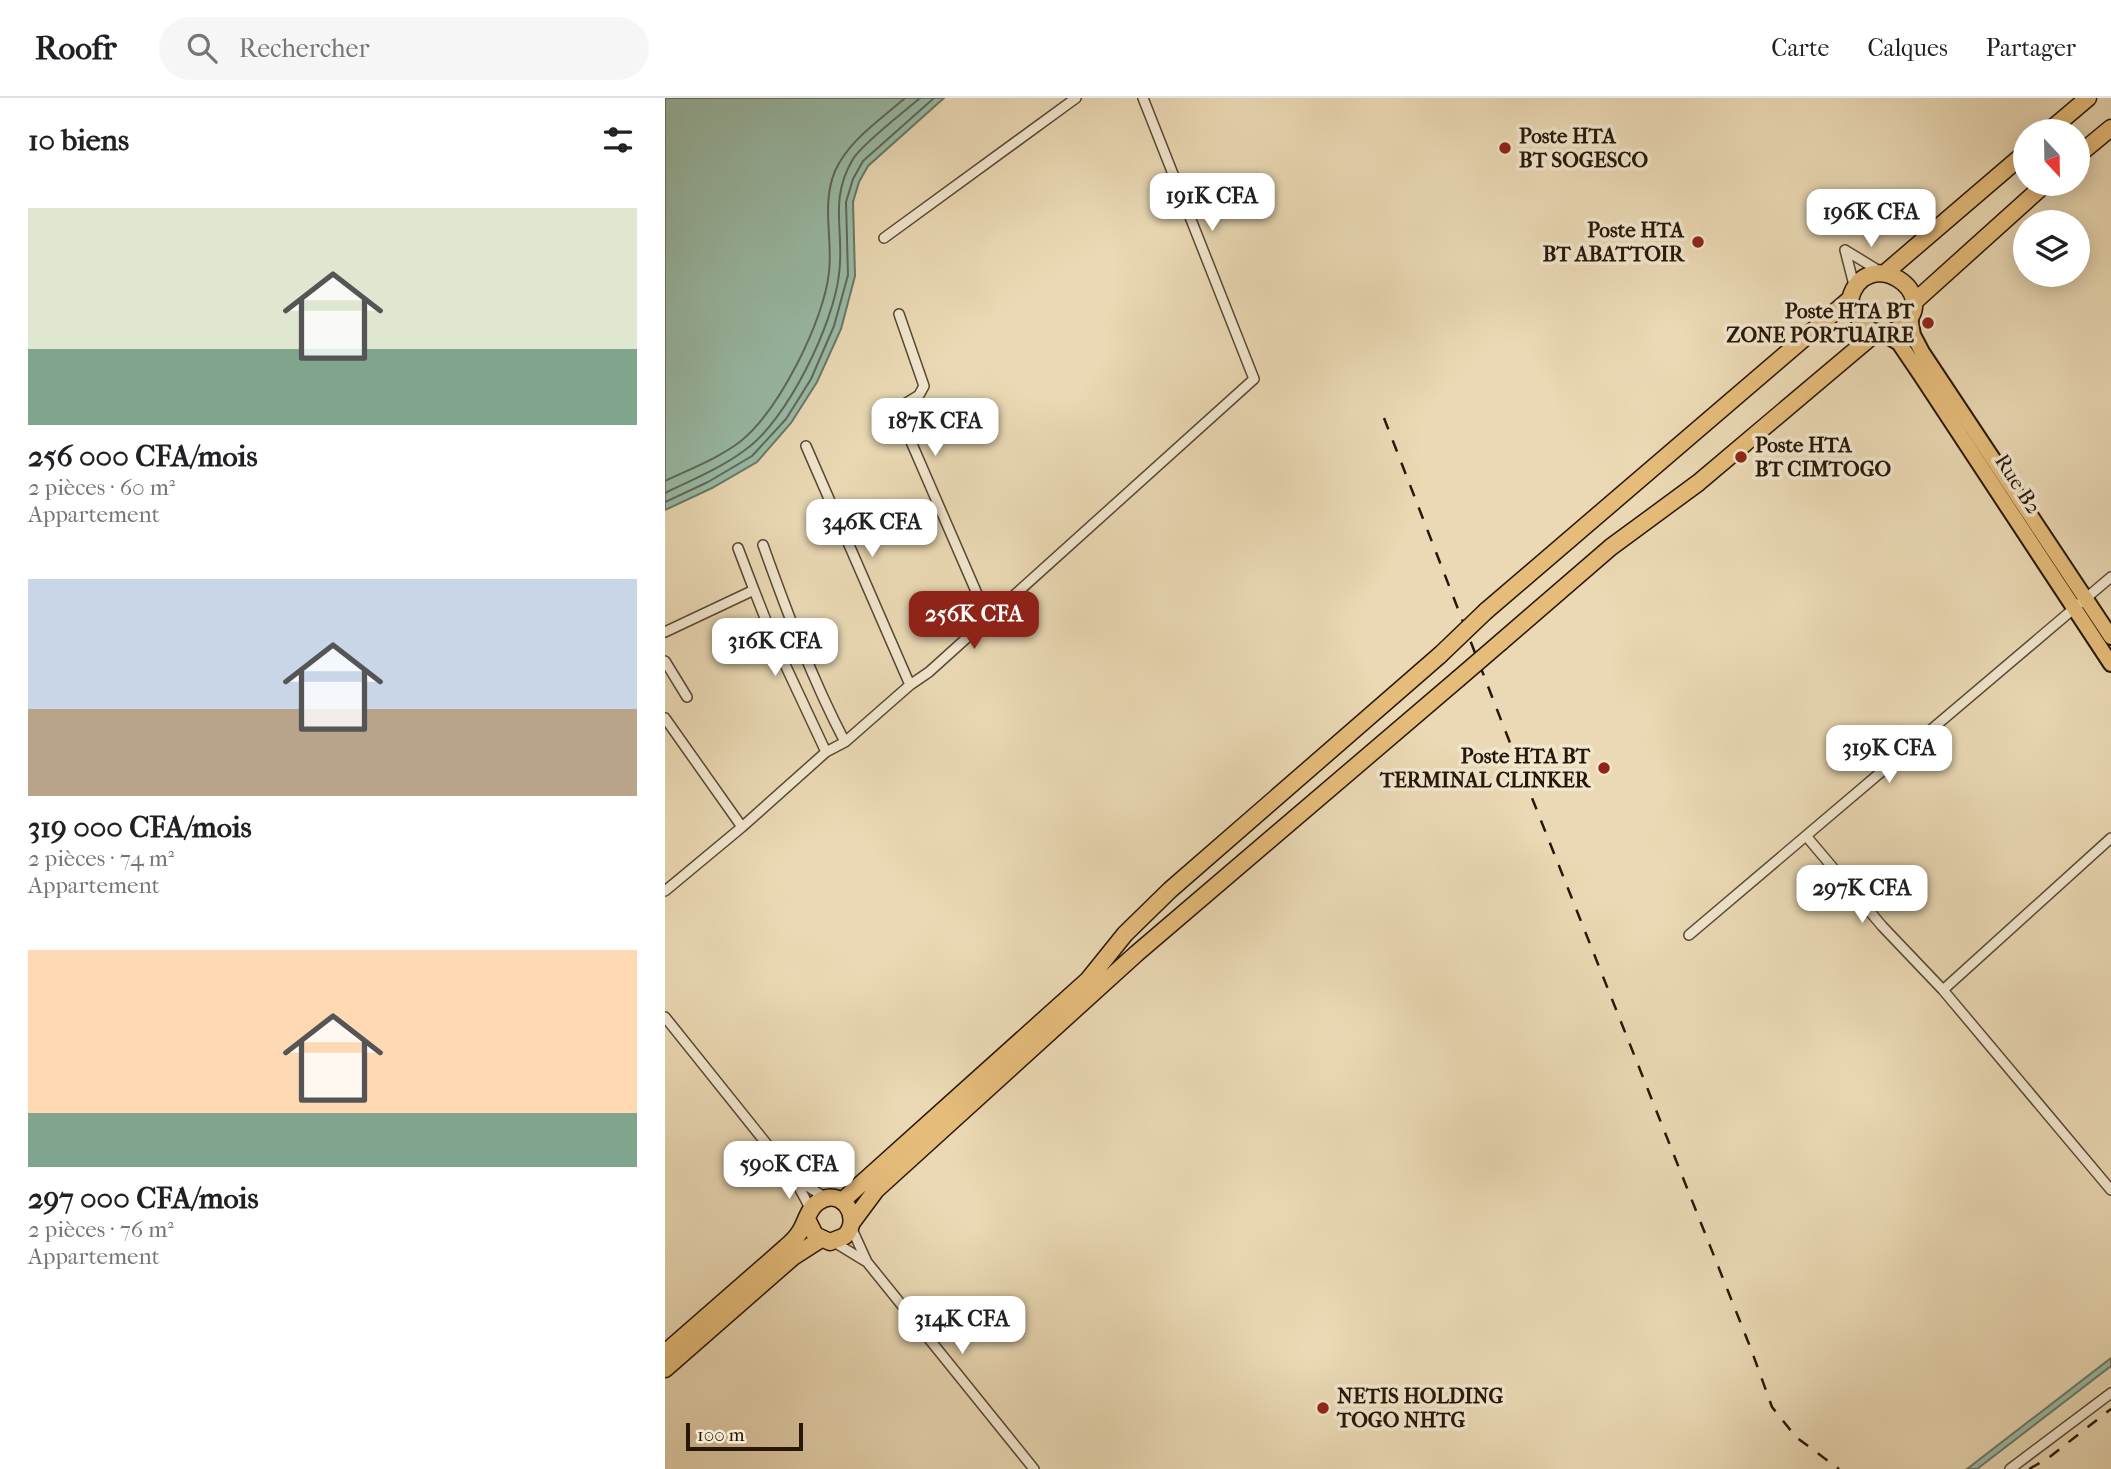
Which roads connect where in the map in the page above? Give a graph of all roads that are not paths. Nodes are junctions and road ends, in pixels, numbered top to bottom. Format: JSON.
{"nodes":[{"id":1,"x":1076,"y":98,"type":"edge"},
{"id":2,"x":1143,"y":98,"type":"edge"},
{"id":3,"x":2088,"y":98,"type":"edge"},
{"id":4,"x":2063,"y":119,"type":"edge"},
{"id":5,"x":2111,"y":128,"type":"edge"},
{"id":6,"x":2090,"y":145,"type":"edge"},
{"id":7,"x":2013,"y":163,"type":"edge"},
{"id":8,"x":2032,"y":196,"type":"edge"},
{"id":9,"x":884,"y":239,"type":"dead end"},
{"id":10,"x":1884,"y":273,"type":"junction"},
{"id":11,"x":1853,"y":294,"type":"junction"},
{"id":12,"x":1912,"y":310,"type":"junction"},
{"id":13,"x":899,"y":314,"type":"dead end"},
{"id":14,"x":1880,"y":332,"type":"junction"},
{"id":15,"x":806,"y":446,"type":"dead end"},
{"id":16,"x":763,"y":545,"type":"dead end"},
{"id":17,"x":738,"y":548,"type":"dead end"},
{"id":18,"x":2111,"y":577,"type":"edge"},
{"id":19,"x":754,"y":590,"type":"junction"},
{"id":20,"x":2086,"y":598,"type":"junction"},
{"id":21,"x":2073,"y":608,"type":"junction"},
{"id":22,"x":988,"y":619,"type":"junction"},
{"id":23,"x":665,"y":632,"type":"edge"},
{"id":24,"x":2111,"y":637,"type":"edge"},
{"id":25,"x":665,"y":661,"type":"edge"},
{"id":26,"x":2111,"y":664,"type":"edge"},
{"id":27,"x":910,"y":685,"type":"junction"},
{"id":28,"x":687,"y":697,"type":"dead end"},
{"id":29,"x":665,"y":718,"type":"edge"},
{"id":30,"x":845,"y":742,"type":"junction"},
{"id":31,"x":826,"y":752,"type":"junction"},
{"id":32,"x":742,"y":827,"type":"junction"},
{"id":33,"x":1807,"y":836,"type":"junction"},
{"id":34,"x":2111,"y":838,"type":"edge"},
{"id":35,"x":665,"y":891,"type":"edge"},
{"id":36,"x":1689,"y":935,"type":"dead end"},
{"id":37,"x":1943,"y":990,"type":"junction"},
{"id":38,"x":665,"y":1017,"type":"edge"},
{"id":39,"x":794,"y":1178,"type":"junction"},
{"id":40,"x":2111,"y":1190,"type":"edge"},
{"id":41,"x":826,"y":1199,"type":"junction"},
{"id":42,"x":842,"y":1201,"type":"junction"},
{"id":43,"x":809,"y":1214,"type":"junction"},
{"id":44,"x":852,"y":1224,"type":"junction"},
{"id":45,"x":828,"y":1240,"type":"junction"},
{"id":46,"x":867,"y":1262,"type":"junction"},
{"id":47,"x":665,"y":1353,"type":"edge"},
{"id":48,"x":665,"y":1369,"type":"edge"},
{"id":49,"x":2111,"y":1393,"type":"edge"},
{"id":50,"x":1034,"y":1469,"type":"edge"},
{"id":51,"x":2010,"y":1469,"type":"edge"}],
"edges":[{"from":1,"to":9,"type":"street"},
{"from":2,"to":22,"type":"street"},
{"from":3,"to":4,"type":"highway"},
{"from":5,"to":6,"type":"highway"},
{"from":7,"to":10,"type":"highway"},
{"from":8,"to":12,"type":"highway"},
{"from":10,"to":11,"type":"highway"},
{"from":10,"to":11,"type":"street"},
{"from":10,"to":12,"type":"highway"},
{"from":11,"to":14,"type":"highway"},
{"from":11,"to":42,"type":"highway","bridge":true},
{"from":12,"to":14,"type":"highway"},
{"from":12,"to":20,"type":"main road","name":"Rue B2"},
{"from":13,"to":22,"type":"street"},
{"from":14,"to":21,"type":"main road","name":"Rue B2"},
{"from":14,"to":44,"type":"highway","bridge":true},
{"from":15,"to":27,"type":"street"},
{"from":16,"to":30,"type":"street"},
{"from":17,"to":19,"type":"street"},
{"from":18,"to":20,"type":"street"},
{"from":19,"to":23,"type":"street"},
{"from":19,"to":31,"type":"street"},
{"from":20,"to":21,"type":"street"},
{"from":20,"to":24,"type":"main road","name":"Rue B2"},
{"from":21,"to":26,"type":"main road","name":"Rue B2"},
{"from":21,"to":33,"type":"street"},
{"from":22,"to":27,"type":"street"},
{"from":25,"to":28,"type":"street"},
{"from":27,"to":30,"type":"street"},
{"from":29,"to":32,"type":"street"},
{"from":30,"to":31,"type":"street"},
{"from":31,"to":32,"type":"street"},
{"from":32,"to":35,"type":"street"},
{"from":33,"to":36,"type":"street"},
{"from":33,"to":37,"type":"street"},
{"from":34,"to":37,"type":"street"},
{"from":37,"to":40,"type":"street"},
{"from":38,"to":39,"type":"street"},
{"from":39,"to":41,"type":"street"},
{"from":39,"to":43,"type":"street"},
{"from":41,"to":42,"type":"highway"},
{"from":41,"to":43,"type":"highway"},
{"from":42,"to":44,"type":"highway"},
{"from":43,"to":45,"type":"highway"},
{"from":43,"to":47,"type":"highway"},
{"from":44,"to":45,"type":"highway"},
{"from":44,"to":46,"type":"street"},
{"from":45,"to":46,"type":"street"},
{"from":45,"to":48,"type":"highway"},
{"from":46,"to":50,"type":"street"},
{"from":49,"to":51,"type":"street"}]}
